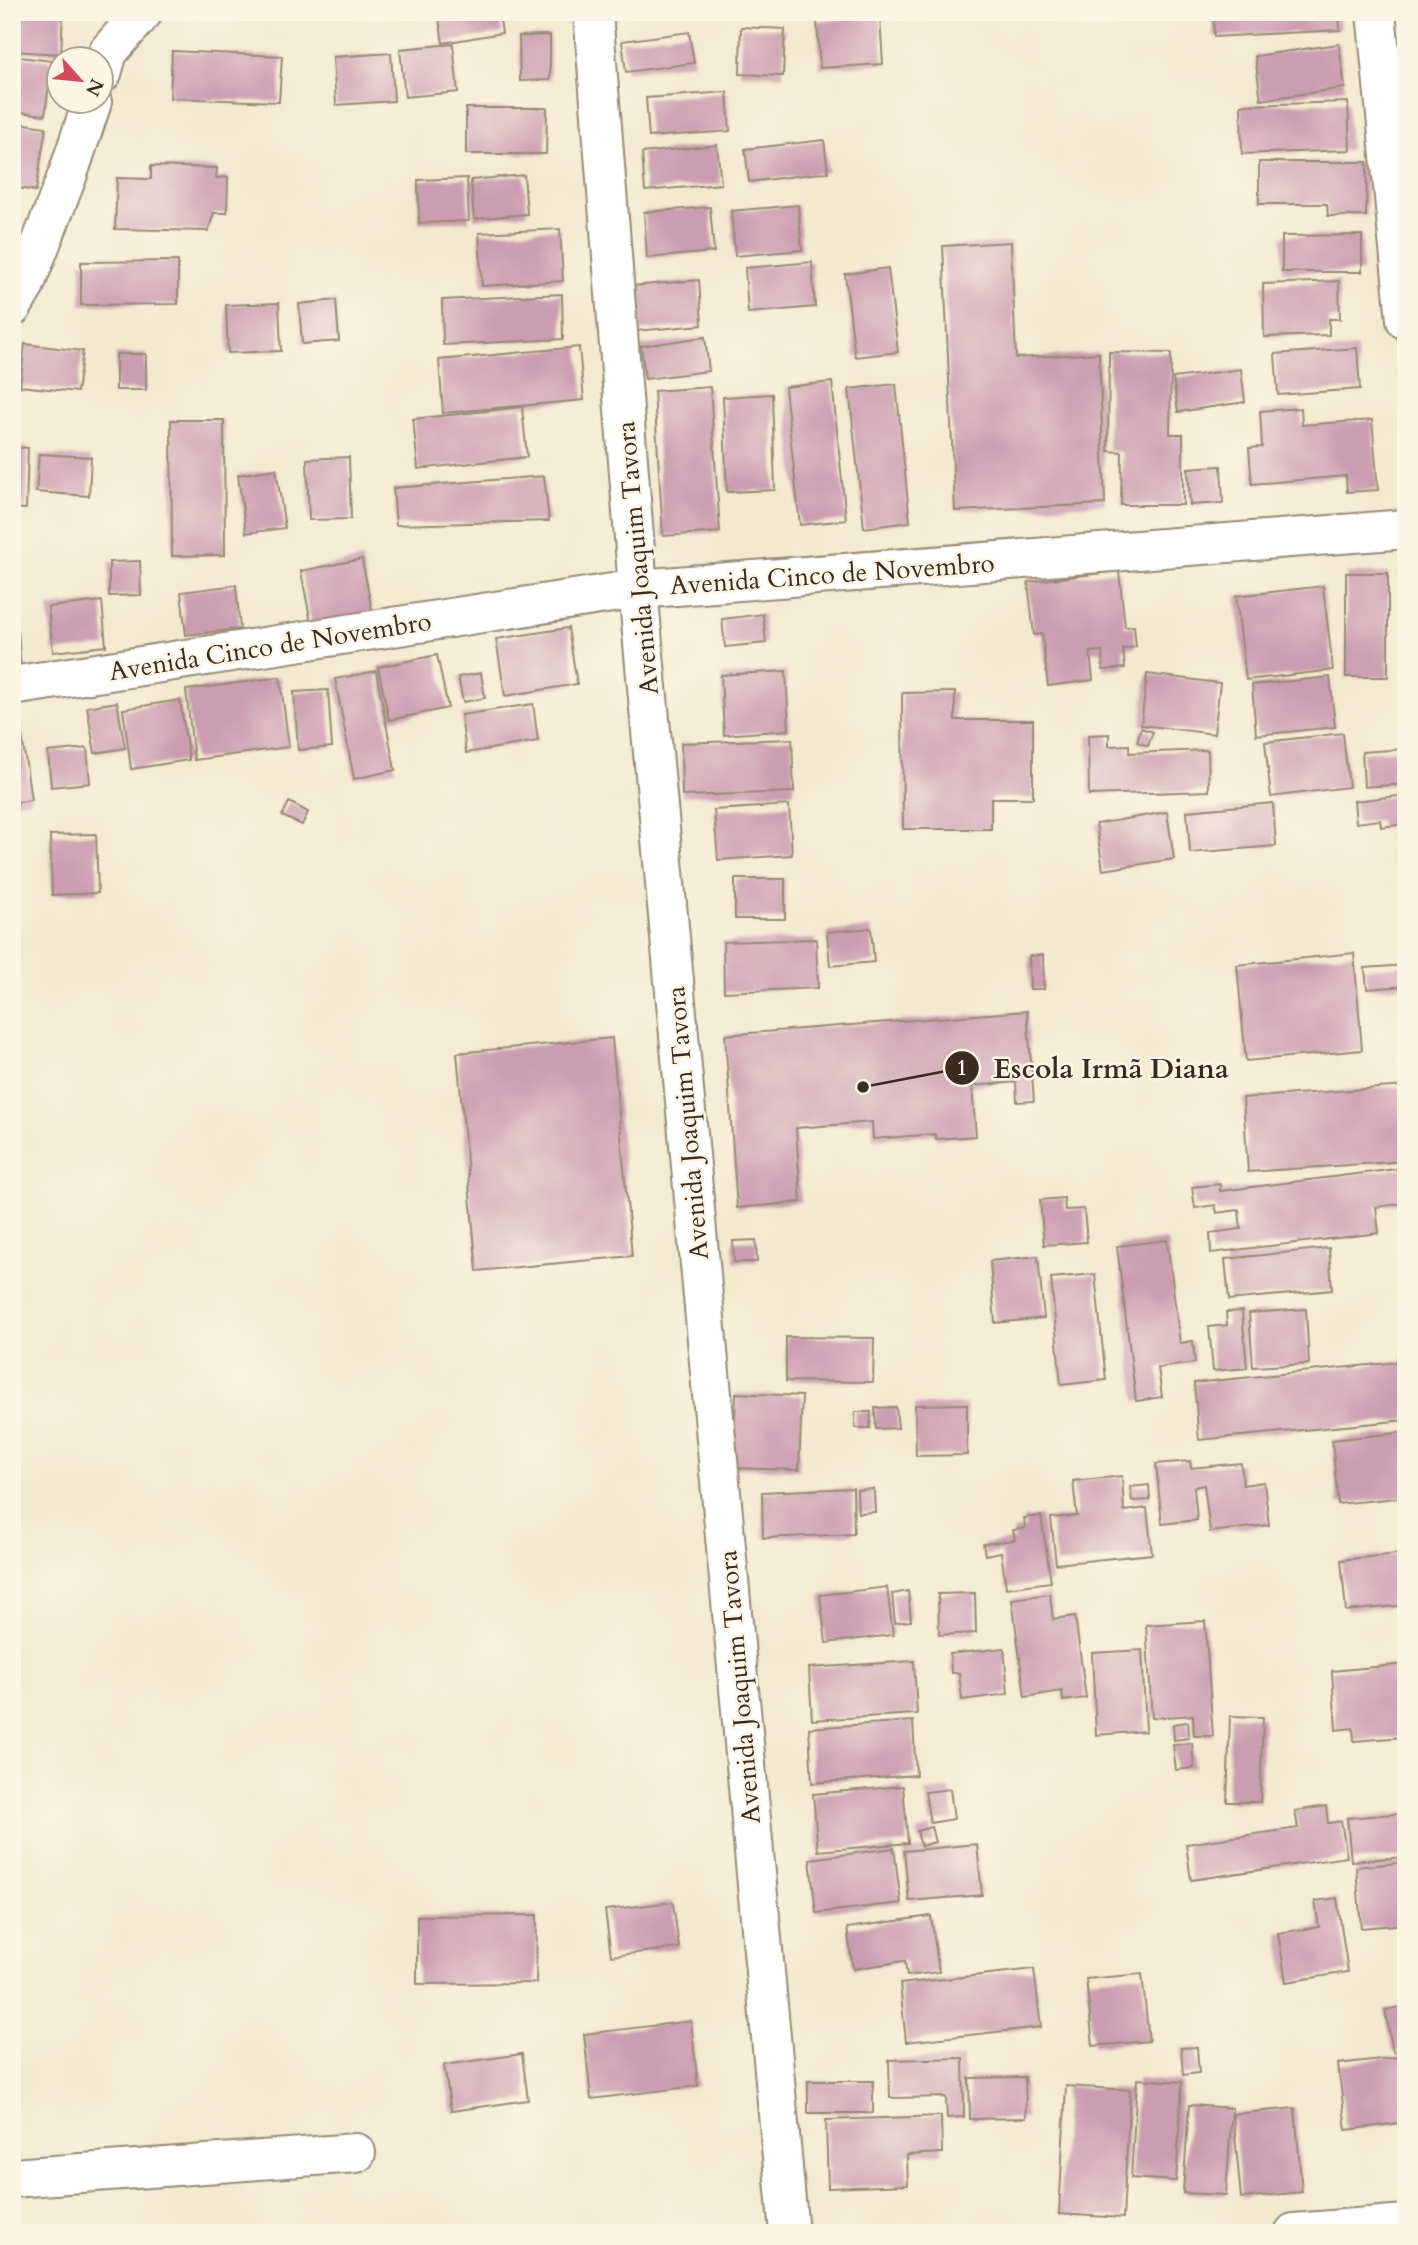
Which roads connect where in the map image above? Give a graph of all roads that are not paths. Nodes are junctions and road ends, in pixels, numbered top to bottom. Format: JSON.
{"nodes":[{"id":1,"x":143,"y":12,"type":"edge"},
{"id":2,"x":593,"y":12,"type":"edge"},
{"id":3,"x":1376,"y":12,"type":"edge"},
{"id":4,"x":113,"y":46,"type":"edge"},
{"id":5,"x":87,"y":116,"type":"edge"},
{"id":6,"x":12,"y":307,"type":"edge"},
{"id":7,"x":1406,"y":320,"type":"edge"},
{"id":8,"x":1406,"y":529,"type":"edge"},
{"id":9,"x":638,"y":589,"type":"junction"},
{"id":10,"x":12,"y":686,"type":"edge"},
{"id":11,"x":356,"y":2153,"type":"dead end"},
{"id":12,"x":12,"y":2178,"type":"edge"},
{"id":13,"x":1406,"y":2224,"type":"edge"},
{"id":14,"x":789,"y":2233,"type":"edge"},
{"id":15,"x":1294,"y":2233,"type":"edge"}],
"edges":[{"from":1,"to":4,"type":"street"},
{"from":2,"to":9,"type":"street","name":"Avenida Joaquim Tavora"},
{"from":3,"to":7,"type":"street"},
{"from":5,"to":6,"type":"street"},
{"from":8,"to":9,"type":"street","name":"Avenida Cinco de Novembro"},
{"from":9,"to":10,"type":"street","name":"Avenida Cinco de Novembro"},
{"from":9,"to":14,"type":"street","name":"Avenida Joaquim Tavora"},
{"from":11,"to":12,"type":"street"},
{"from":13,"to":15,"type":"street"}]}
